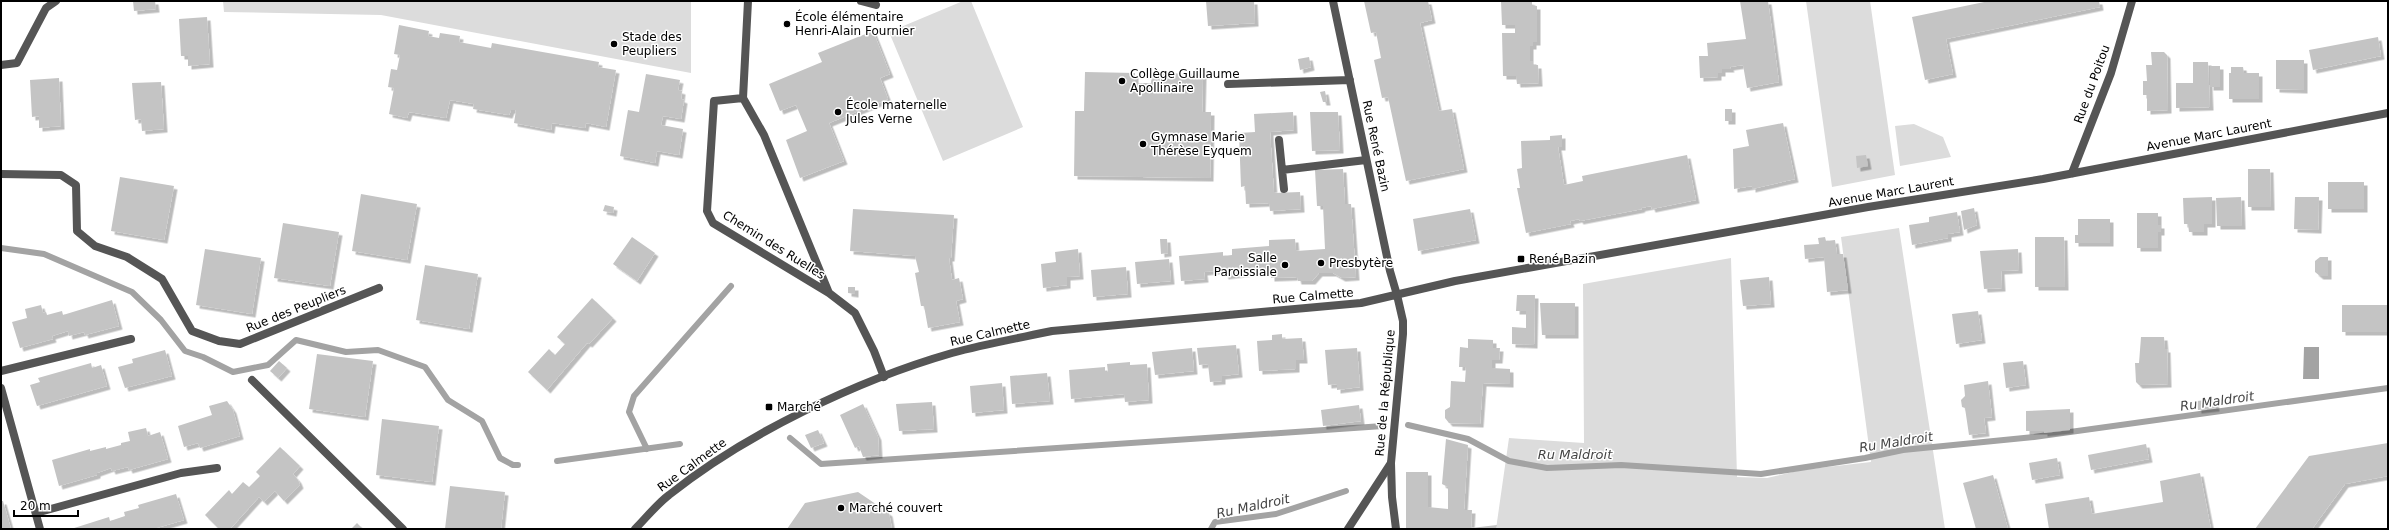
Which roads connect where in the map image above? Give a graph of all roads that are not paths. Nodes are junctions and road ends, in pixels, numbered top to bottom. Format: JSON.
{"nodes":[{"id":1,"x":56,"y":1,"type":"edge"},
{"id":2,"x":748,"y":1,"type":"edge"},
{"id":3,"x":861,"y":1,"type":"edge"},
{"id":4,"x":1333,"y":1,"type":"edge"},
{"id":5,"x":2132,"y":1,"type":"edge"},
{"id":6,"x":876,"y":5,"type":"dead end"},
{"id":7,"x":1,"y":65,"type":"edge"},
{"id":8,"x":1350,"y":80,"type":"junction"},
{"id":9,"x":1228,"y":84,"type":"dead end"},
{"id":10,"x":743,"y":98,"type":"junction"},
{"id":11,"x":2388,"y":113,"type":"edge"},
{"id":12,"x":1279,"y":140,"type":"dead end"},
{"id":13,"x":1366,"y":160,"type":"junction"},
{"id":14,"x":1282,"y":170,"type":"junction"},
{"id":15,"x":1,"y":174,"type":"edge"},
{"id":16,"x":2072,"y":174,"type":"junction"},
{"id":17,"x":1284,"y":189,"type":"dead end"},
{"id":18,"x":379,"y":288,"type":"dead end"},
{"id":19,"x":829,"y":293,"type":"junction"},
{"id":20,"x":1398,"y":295,"type":"junction"},
{"id":21,"x":131,"y":339,"type":"dead end"},
{"id":22,"x":1,"y":371,"type":"edge"},
{"id":23,"x":884,"y":377,"type":"junction"},
{"id":24,"x":252,"y":380,"type":"dead end"},
{"id":25,"x":1,"y":388,"type":"edge"},
{"id":26,"x":4,"y":408,"type":"edge"},
{"id":27,"x":1391,"y":464,"type":"junction"},
{"id":28,"x":217,"y":468,"type":"dead end"},
{"id":29,"x":36,"y":513,"type":"junction"},
{"id":30,"x":40,"y":529,"type":"edge"},
{"id":31,"x":404,"y":529,"type":"edge"},
{"id":32,"x":635,"y":529,"type":"edge"},
{"id":33,"x":1348,"y":529,"type":"edge"},
{"id":34,"x":1396,"y":529,"type":"edge"}],
"edges":[{"from":1,"to":7,"type":"street"},
{"from":2,"to":10,"type":"street"},
{"from":3,"to":6,"type":"street"},
{"from":4,"to":8,"type":"street","name":"Rue René Bazin"},
{"from":5,"to":16,"type":"street","name":"Rue du Poitou"},
{"from":8,"to":9,"type":"street"},
{"from":8,"to":13,"type":"street","name":"Rue René Bazin"},
{"from":10,"to":19,"type":"street","name":"Chemin des Ruelles"},
{"from":10,"to":19,"type":"street","name":"Chemin des Ruelles"},
{"from":11,"to":16,"type":"street","name":"Avenue Marc Laurent"},
{"from":12,"to":14,"type":"street"},
{"from":13,"to":14,"type":"street"},
{"from":13,"to":20,"type":"street","name":"Rue René Bazin"},
{"from":14,"to":17,"type":"street"},
{"from":15,"to":18,"type":"street","name":"Rue des Peupliers"},
{"from":16,"to":20,"type":"street","name":"Avenue Marc Laurent"},
{"from":19,"to":23,"type":"street","name":"Chemin des Ruelles"},
{"from":20,"to":23,"type":"street","name":"Rue Calmette"},
{"from":20,"to":27,"type":"street","name":"Rue de la République"},
{"from":21,"to":22,"type":"street"},
{"from":23,"to":32,"type":"street","name":"Rue Calmette"},
{"from":24,"to":31,"type":"street"},
{"from":25,"to":26,"type":"street"},
{"from":26,"to":29,"type":"street"},
{"from":27,"to":33,"type":"street","name":"Rue de la République"},
{"from":27,"to":34,"type":"street"},
{"from":28,"to":29,"type":"street"},
{"from":29,"to":30,"type":"street"}]}
